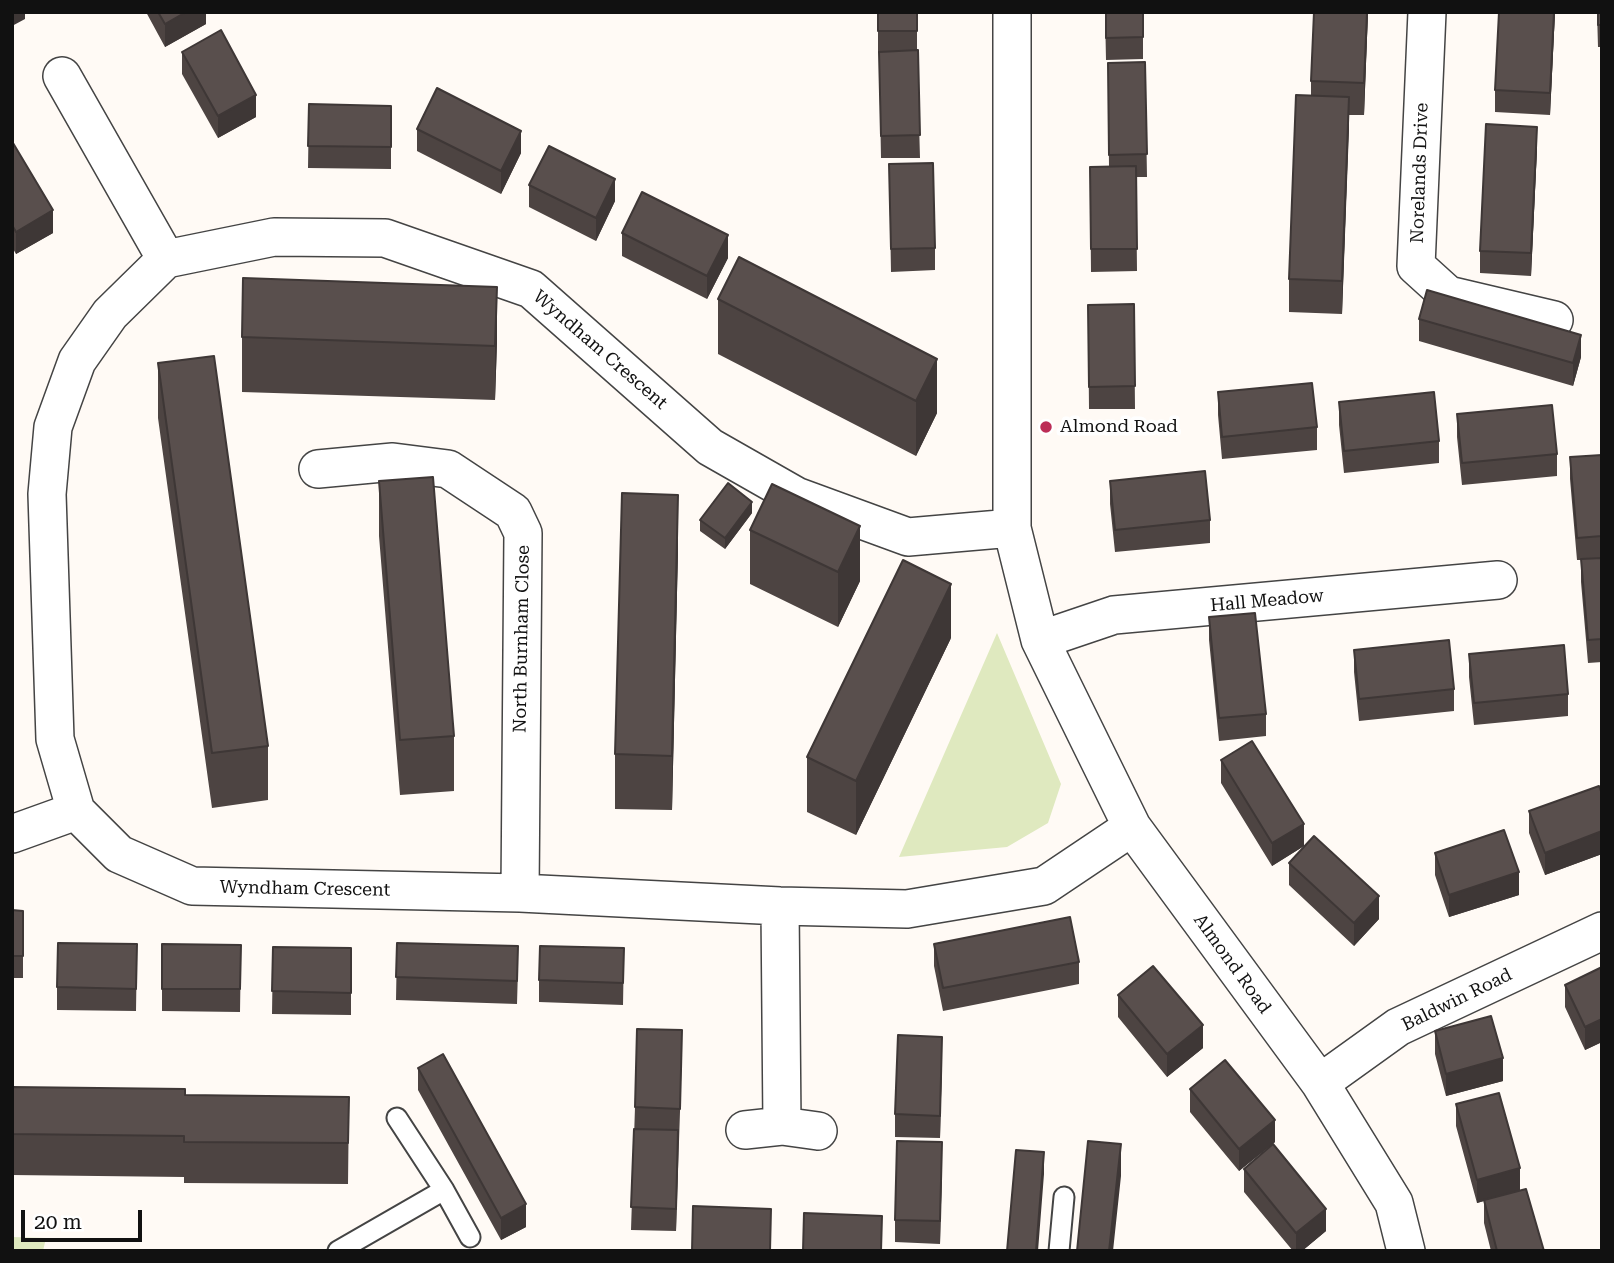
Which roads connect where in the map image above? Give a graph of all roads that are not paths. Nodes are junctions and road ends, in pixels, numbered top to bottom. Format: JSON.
{"nodes":[{"id":1,"x":1012,"y":12,"type":"edge"},
{"id":2,"x":1427,"y":12,"type":"edge"},
{"id":3,"x":62,"y":76,"type":"dead end"},
{"id":4,"x":166,"y":259,"type":"junction"},
{"id":5,"x":1555,"y":320,"type":"dead end"},
{"id":6,"x":318,"y":468,"type":"dead end"},
{"id":7,"x":1012,"y":528,"type":"junction"},
{"id":8,"x":1498,"y":580,"type":"dead end"},
{"id":9,"x":1040,"y":640,"type":"junction"},
{"id":10,"x":76,"y":811,"type":"junction"},
{"id":11,"x":1132,"y":827,"type":"junction"},
{"id":12,"x":12,"y":834,"type":"edge"},
{"id":13,"x":520,"y":893,"type":"junction"},
{"id":14,"x":780,"y":906,"type":"junction"},
{"id":15,"x":1602,"y":931,"type":"edge"},
{"id":16,"x":1320,"y":1083,"type":"junction"},
{"id":17,"x":397,"y":1118,"type":"dead end"},
{"id":18,"x":745,"y":1130,"type":"dead end"},
{"id":19,"x":444,"y":1190,"type":"junction"},
{"id":20,"x":1064,"y":1196,"type":"dead end"},
{"id":21,"x":470,"y":1237,"type":"dead end"},
{"id":22,"x":338,"y":1251,"type":"edge"},
{"id":23,"x":1059,"y":1251,"type":"edge"},
{"id":24,"x":1406,"y":1251,"type":"edge"}],
"edges":[{"from":1,"to":7,"type":"street","name":"Almond Road"},
{"from":2,"to":5,"type":"street","name":"Norelands Drive"},
{"from":3,"to":4,"type":"street"},
{"from":4,"to":7,"type":"street","name":"Wyndham Crescent"},
{"from":4,"to":10,"type":"street","name":"Wyndham Crescent"},
{"from":6,"to":13,"type":"street","name":"North Burnham Close"},
{"from":7,"to":9,"type":"street","name":"Almond Road"},
{"from":8,"to":9,"type":"street","name":"Hall Meadow"},
{"from":9,"to":11,"type":"street","name":"Almond Road"},
{"from":10,"to":12,"type":"street"},
{"from":10,"to":13,"type":"street","name":"Wyndham Crescent"},
{"from":11,"to":14,"type":"street","name":"Wyndham Crescent"},
{"from":11,"to":16,"type":"street","name":"Almond Road"},
{"from":13,"to":14,"type":"street","name":"Wyndham Crescent"},
{"from":14,"to":18,"type":"street"},
{"from":15,"to":16,"type":"street","name":"Baldwin Road"},
{"from":16,"to":24,"type":"street","name":"Almond Road"},
{"from":17,"to":19,"type":"lane"},
{"from":19,"to":21,"type":"lane"},
{"from":19,"to":22,"type":"lane"},
{"from":20,"to":23,"type":"lane"}]}
